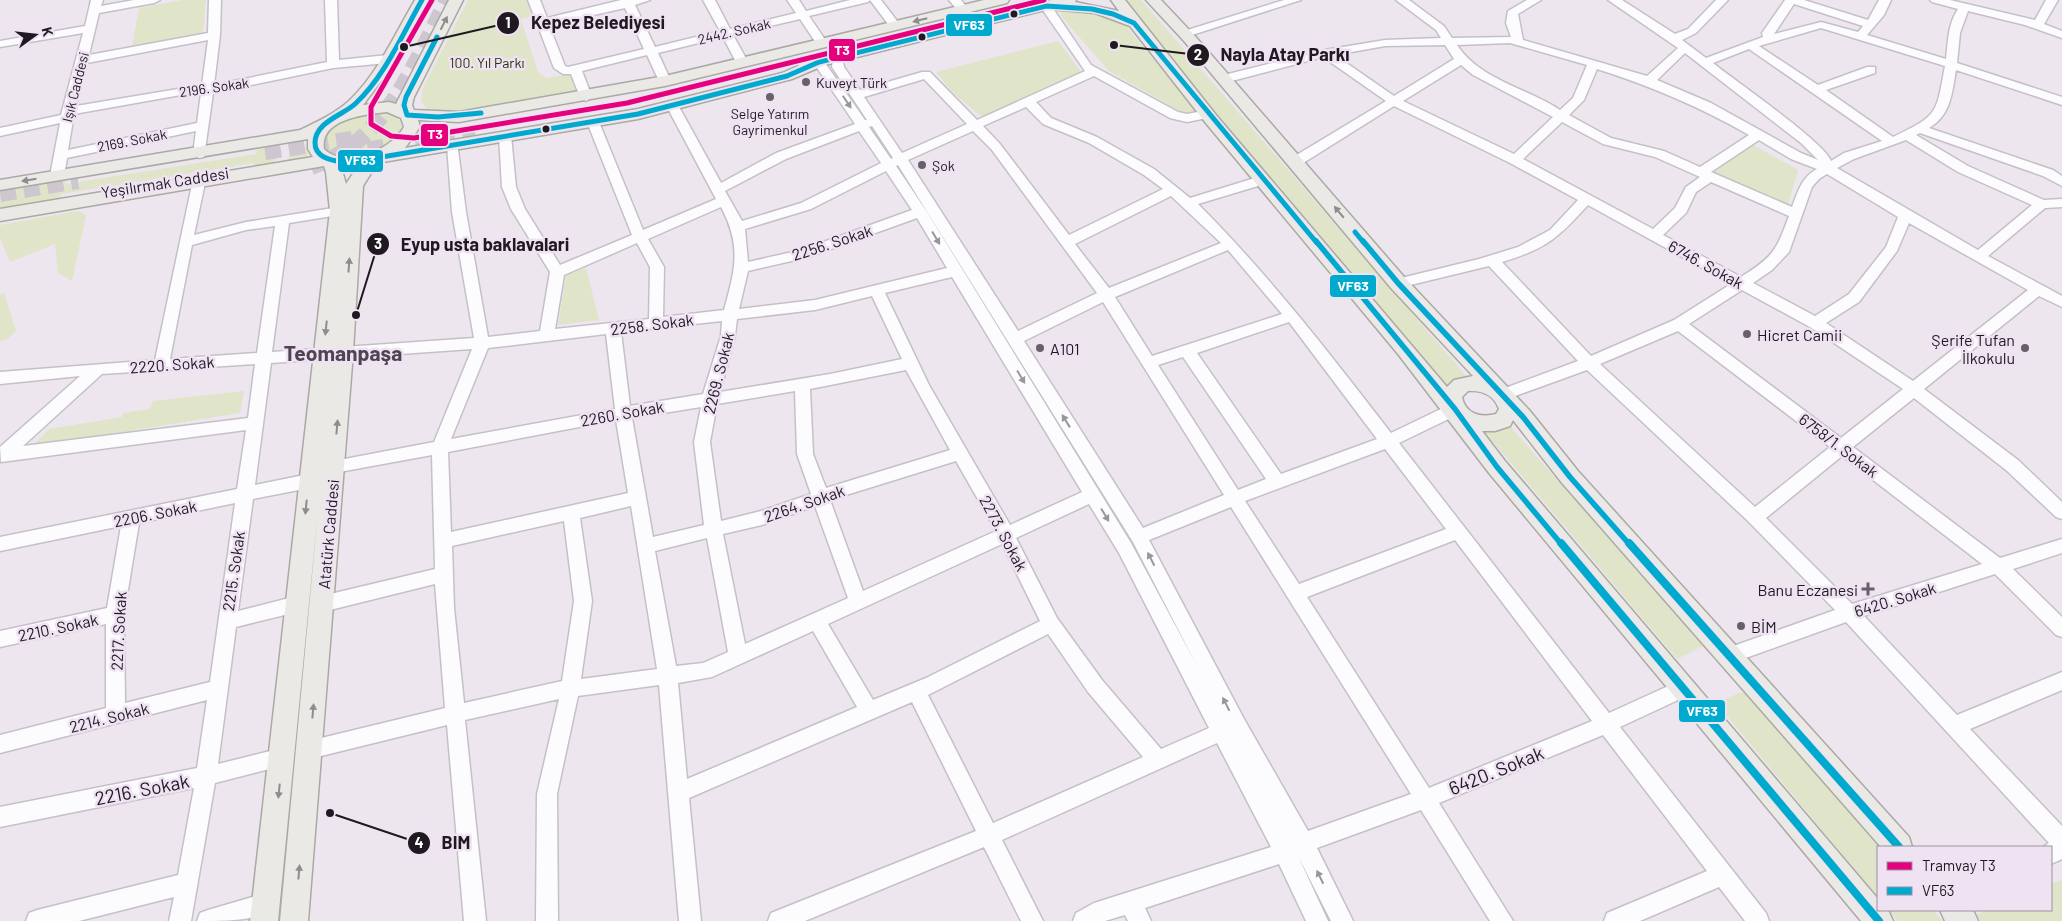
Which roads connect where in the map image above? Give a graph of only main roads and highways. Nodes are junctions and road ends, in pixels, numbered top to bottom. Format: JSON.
{"nodes":[{"id":1,"x":422,"y":0,"type":"edge"},
{"id":2,"x":456,"y":0,"type":"edge"},
{"id":3,"x":1002,"y":0,"type":"edge"},
{"id":4,"x":1069,"y":0,"type":"edge"},
{"id":5,"x":1118,"y":0,"type":"edge"},
{"id":6,"x":1152,"y":0,"type":"edge"},
{"id":7,"x":959,"y":5,"type":"edge"},
{"id":8,"x":1046,"y":6,"type":"junction"},
{"id":9,"x":1134,"y":23,"type":"junction"},
{"id":10,"x":822,"y":44,"type":"junction"},
{"id":11,"x":819,"y":62,"type":"junction"},
{"id":12,"x":407,"y":114,"type":"junction"},
{"id":13,"x":333,"y":120,"type":"junction"},
{"id":14,"x":262,"y":154,"type":"junction"},
{"id":15,"x":378,"y":156,"type":"junction"},
{"id":16,"x":329,"y":160,"type":"junction"},
{"id":17,"x":239,"y":176,"type":"junction"},
{"id":18,"x":78,"y":181,"type":"tunnel mouth"},
{"id":19,"x":0,"y":185,"type":"edge"},
{"id":20,"x":70,"y":197,"type":"tunnel mouth"},
{"id":21,"x":0,"y":215,"type":"edge"},
{"id":22,"x":334,"y":352,"type":"junction"},
{"id":23,"x":1502,"y":395,"type":"junction"},
{"id":24,"x":1455,"y":409,"type":"junction"},
{"id":25,"x":1898,"y":846,"type":"edge"},
{"id":26,"x":265,"y":912,"type":"edge"},
{"id":27,"x":294,"y":921,"type":"edge"},
{"id":28,"x":1879,"y":921,"type":"edge"}],
"edges":[{"from":1,"to":13,"type":"main road"},
{"from":12,"to":2,"type":"main road","one_way":true},
{"from":3,"to":7,"type":"main road"},
{"from":4,"to":8,"type":"main road"},
{"from":5,"to":9,"type":"main road"},
{"from":23,"to":6,"type":"main road","one_way":true},
{"from":7,"to":10,"type":"main road","one_way":true},
{"from":8,"to":9,"type":"main road"},
{"from":8,"to":11,"type":"main road"},
{"from":9,"to":24,"type":"main road"},
{"from":10,"to":11,"type":"main road"},
{"from":10,"to":12,"type":"main road"},
{"from":11,"to":15,"type":"main road"},
{"from":12,"to":13,"type":"main road"},
{"from":12,"to":15,"type":"main road"},
{"from":13,"to":14,"type":"main road"},
{"from":13,"to":16,"type":"main road","name":"Atatürk Caddesi"},
{"from":14,"to":17,"type":"main road"},
{"from":14,"to":18,"type":"main road","name":"Yeşilırmak Caddesi"},
{"from":14,"to":19,"type":"main road","one_way":true},
{"from":14,"to":20,"type":"main road","name":"Yeşilırmak Caddesi"},
{"from":15,"to":16,"type":"main road"},
{"from":22,"to":15,"type":"main road","name":"Atatürk Caddesi","one_way":true},
{"from":16,"to":17,"type":"main road"},
{"from":16,"to":22,"type":"main road","name":"Atatürk Caddesi","one_way":true},
{"from":17,"to":21,"type":"main road"},
{"from":22,"to":26,"type":"main road","name":"Atatürk Caddesi","one_way":true},
{"from":27,"to":22,"type":"main road","name":"Atatürk Caddesi","one_way":true},
{"from":23,"to":24,"type":"main road"},
{"from":23,"to":24,"type":"main road"},
{"from":23,"to":25,"type":"main road"},
{"from":24,"to":28,"type":"main road"}]}
